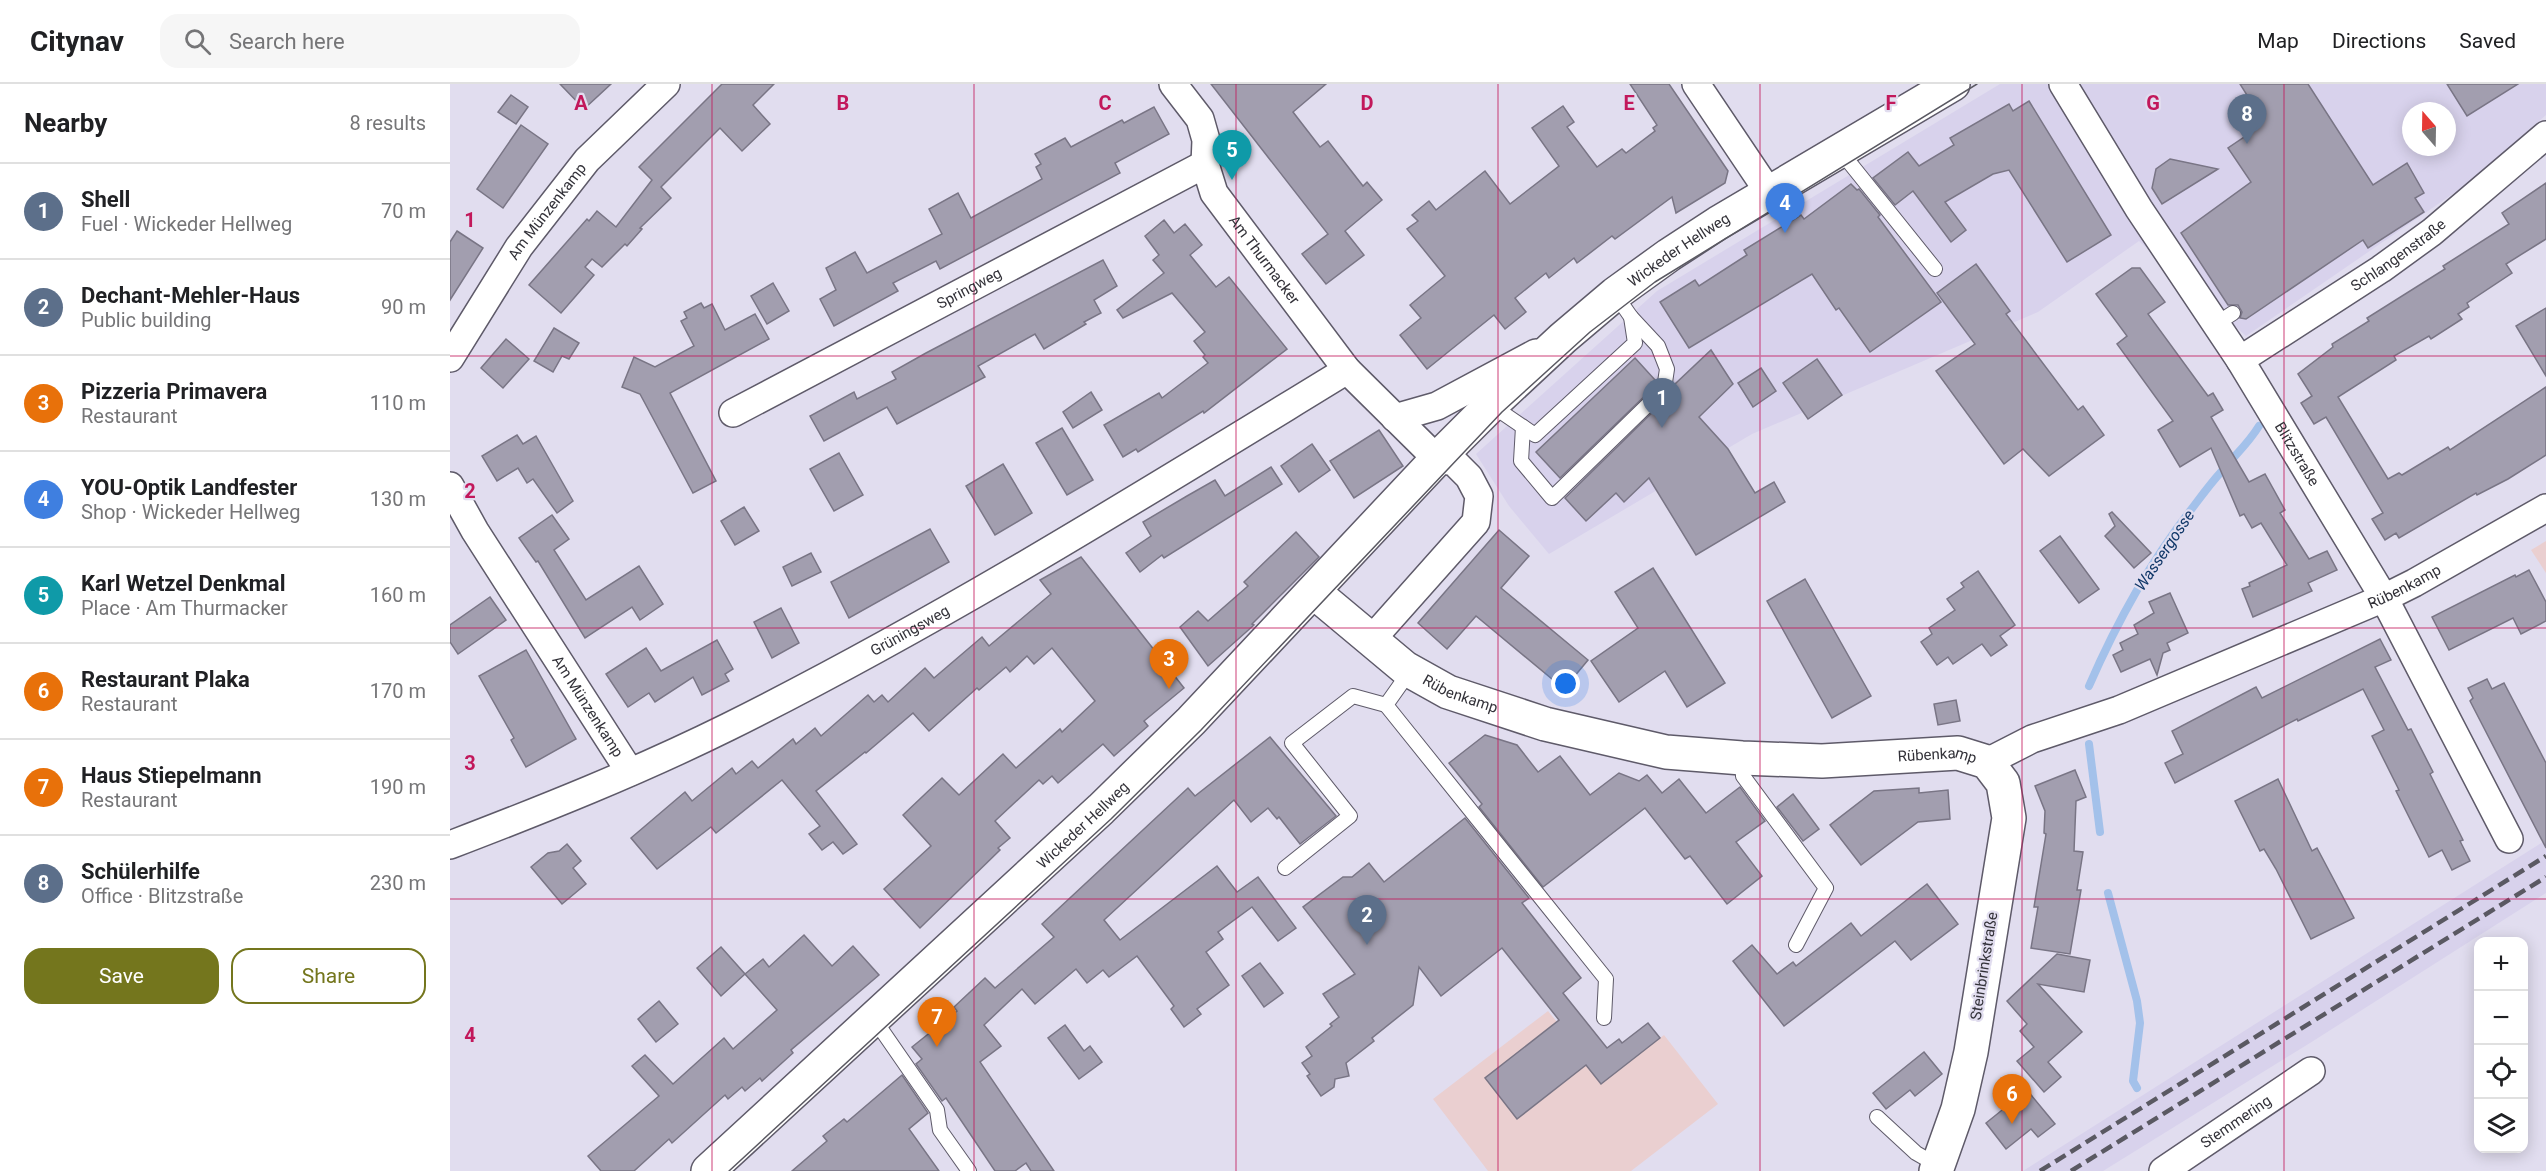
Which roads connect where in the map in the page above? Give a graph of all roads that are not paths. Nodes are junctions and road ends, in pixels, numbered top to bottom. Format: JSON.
{"nodes":[{"id":1,"x":666,"y":84,"type":"edge"},
{"id":2,"x":1173,"y":84,"type":"edge"},
{"id":3,"x":1696,"y":84,"type":"edge"},
{"id":4,"x":1953,"y":84,"type":"edge"},
{"id":5,"x":2063,"y":84,"type":"edge"},
{"id":6,"x":2546,"y":135,"type":"edge"},
{"id":7,"x":1205,"y":152,"type":"junction"},
{"id":8,"x":1841,"y":152,"type":"junction"},
{"id":9,"x":1770,"y":194,"type":"junction"},
{"id":10,"x":1935,"y":269,"type":"dead end"},
{"id":11,"x":1623,"y":306,"type":"junction"},
{"id":12,"x":1563,"y":338,"type":"junction"},
{"id":13,"x":450,"y":358,"type":"edge"},
{"id":14,"x":2240,"y":360,"type":"junction"},
{"id":15,"x":1347,"y":370,"type":"junction"},
{"id":16,"x":1491,"y":405,"type":"junction"},
{"id":17,"x":733,"y":413,"type":"dead end"},
{"id":18,"x":1395,"y":418,"type":"junction"},
{"id":19,"x":1523,"y":427,"type":"junction"},
{"id":20,"x":1437,"y":459,"type":"junction"},
{"id":21,"x":450,"y":486,"type":"edge"},
{"id":22,"x":2546,"y":508,"type":"edge"},
{"id":23,"x":1314,"y":592,"type":"junction"},
{"id":24,"x":2384,"y":598,"type":"junction"},
{"id":25,"x":1371,"y":640,"type":"junction"},
{"id":26,"x":1410,"y":671,"type":"junction"},
{"id":27,"x":1386,"y":705,"type":"junction"},
{"id":28,"x":1742,"y":758,"type":"junction"},
{"id":29,"x":1987,"y":762,"type":"junction"},
{"id":30,"x":630,"y":772,"type":"junction"},
{"id":31,"x":2509,"y":839,"type":"dead end"},
{"id":32,"x":450,"y":845,"type":"edge"},
{"id":33,"x":1286,"y":868,"type":"dead end"},
{"id":34,"x":1796,"y":945,"type":"dead end"},
{"id":35,"x":1604,"y":1018,"type":"dead end"},
{"id":36,"x":874,"y":1020,"type":"junction"},
{"id":37,"x":2311,"y":1071,"type":"dead end"},
{"id":38,"x":1876,"y":1117,"type":"dead end"},
{"id":39,"x":1936,"y":1168,"type":"edge"},
{"id":40,"x":708,"y":1171,"type":"edge"},
{"id":41,"x":969,"y":1171,"type":"edge"},
{"id":42,"x":2163,"y":1171,"type":"edge"}],
"edges":[{"from":1,"to":13,"type":"street","name":"Am Münzenkamp"},
{"from":2,"to":7,"type":"street","name":"Am Thurmacker"},
{"from":3,"to":9,"type":"street"},
{"from":4,"to":8,"type":"main road","name":"Wickeder Hellweg"},
{"from":5,"to":14,"type":"street","name":"Blitzstraße"},
{"from":6,"to":14,"type":"street","name":"Schlangenstraße"},
{"from":7,"to":15,"type":"street","name":"Am Thurmacker"},
{"from":7,"to":17,"type":"street","name":"Springweg"},
{"from":8,"to":9,"type":"main road","name":"Wickeder Hellweg"},
{"from":8,"to":10,"type":"lane"},
{"from":9,"to":11,"type":"main road","name":"Wickeder Hellweg"},
{"from":11,"to":12,"type":"main road","name":"Wickeder Hellweg"},
{"from":11,"to":19,"type":"lane"},
{"from":11,"to":19,"type":"lane"},
{"from":12,"to":16,"type":"main road","name":"Wickeder Hellweg"},
{"from":12,"to":18,"type":"street"},
{"from":14,"to":24,"type":"street","name":"Blitzstraße"},
{"from":15,"to":18,"type":"street","name":"Am Thurmacker"},
{"from":15,"to":30,"type":"street","name":"Grüningsweg"},
{"from":16,"to":19,"type":"lane"},
{"from":16,"to":20,"type":"main road","name":"Wickeder Hellweg"},
{"from":18,"to":20,"type":"street","name":"Am Thurmacker"},
{"from":20,"to":23,"type":"main road","name":"Wickeder Hellweg"},
{"from":20,"to":25,"type":"street"},
{"from":21,"to":30,"type":"street","name":"Am Münzenkamp"},
{"from":22,"to":24,"type":"street","name":"Rübenkamp"},
{"from":23,"to":25,"type":"main road","name":"Rübenkamp"},
{"from":23,"to":36,"type":"main road","name":"Wickeder Hellweg"},
{"from":24,"to":29,"type":"street","name":"Rübenkamp"},
{"from":24,"to":31,"type":"street","name":"Blitzstraße"},
{"from":25,"to":26,"type":"main road","name":"Rübenkamp"},
{"from":26,"to":27,"type":"lane"},
{"from":26,"to":28,"type":"main road","name":"Rübenkamp"},
{"from":27,"to":33,"type":"lane"},
{"from":27,"to":35,"type":"lane"},
{"from":28,"to":29,"type":"main road","name":"Rübenkamp"},
{"from":28,"to":34,"type":"lane"},
{"from":29,"to":39,"type":"main road","name":"Steinbrinkstraße"},
{"from":30,"to":32,"type":"street","name":"Grüningsweg"},
{"from":36,"to":40,"type":"main road","name":"Wickeder Hellweg"},
{"from":36,"to":41,"type":"lane"},
{"from":37,"to":42,"type":"street","name":"Stemmering"},
{"from":38,"to":39,"type":"lane"}]}
